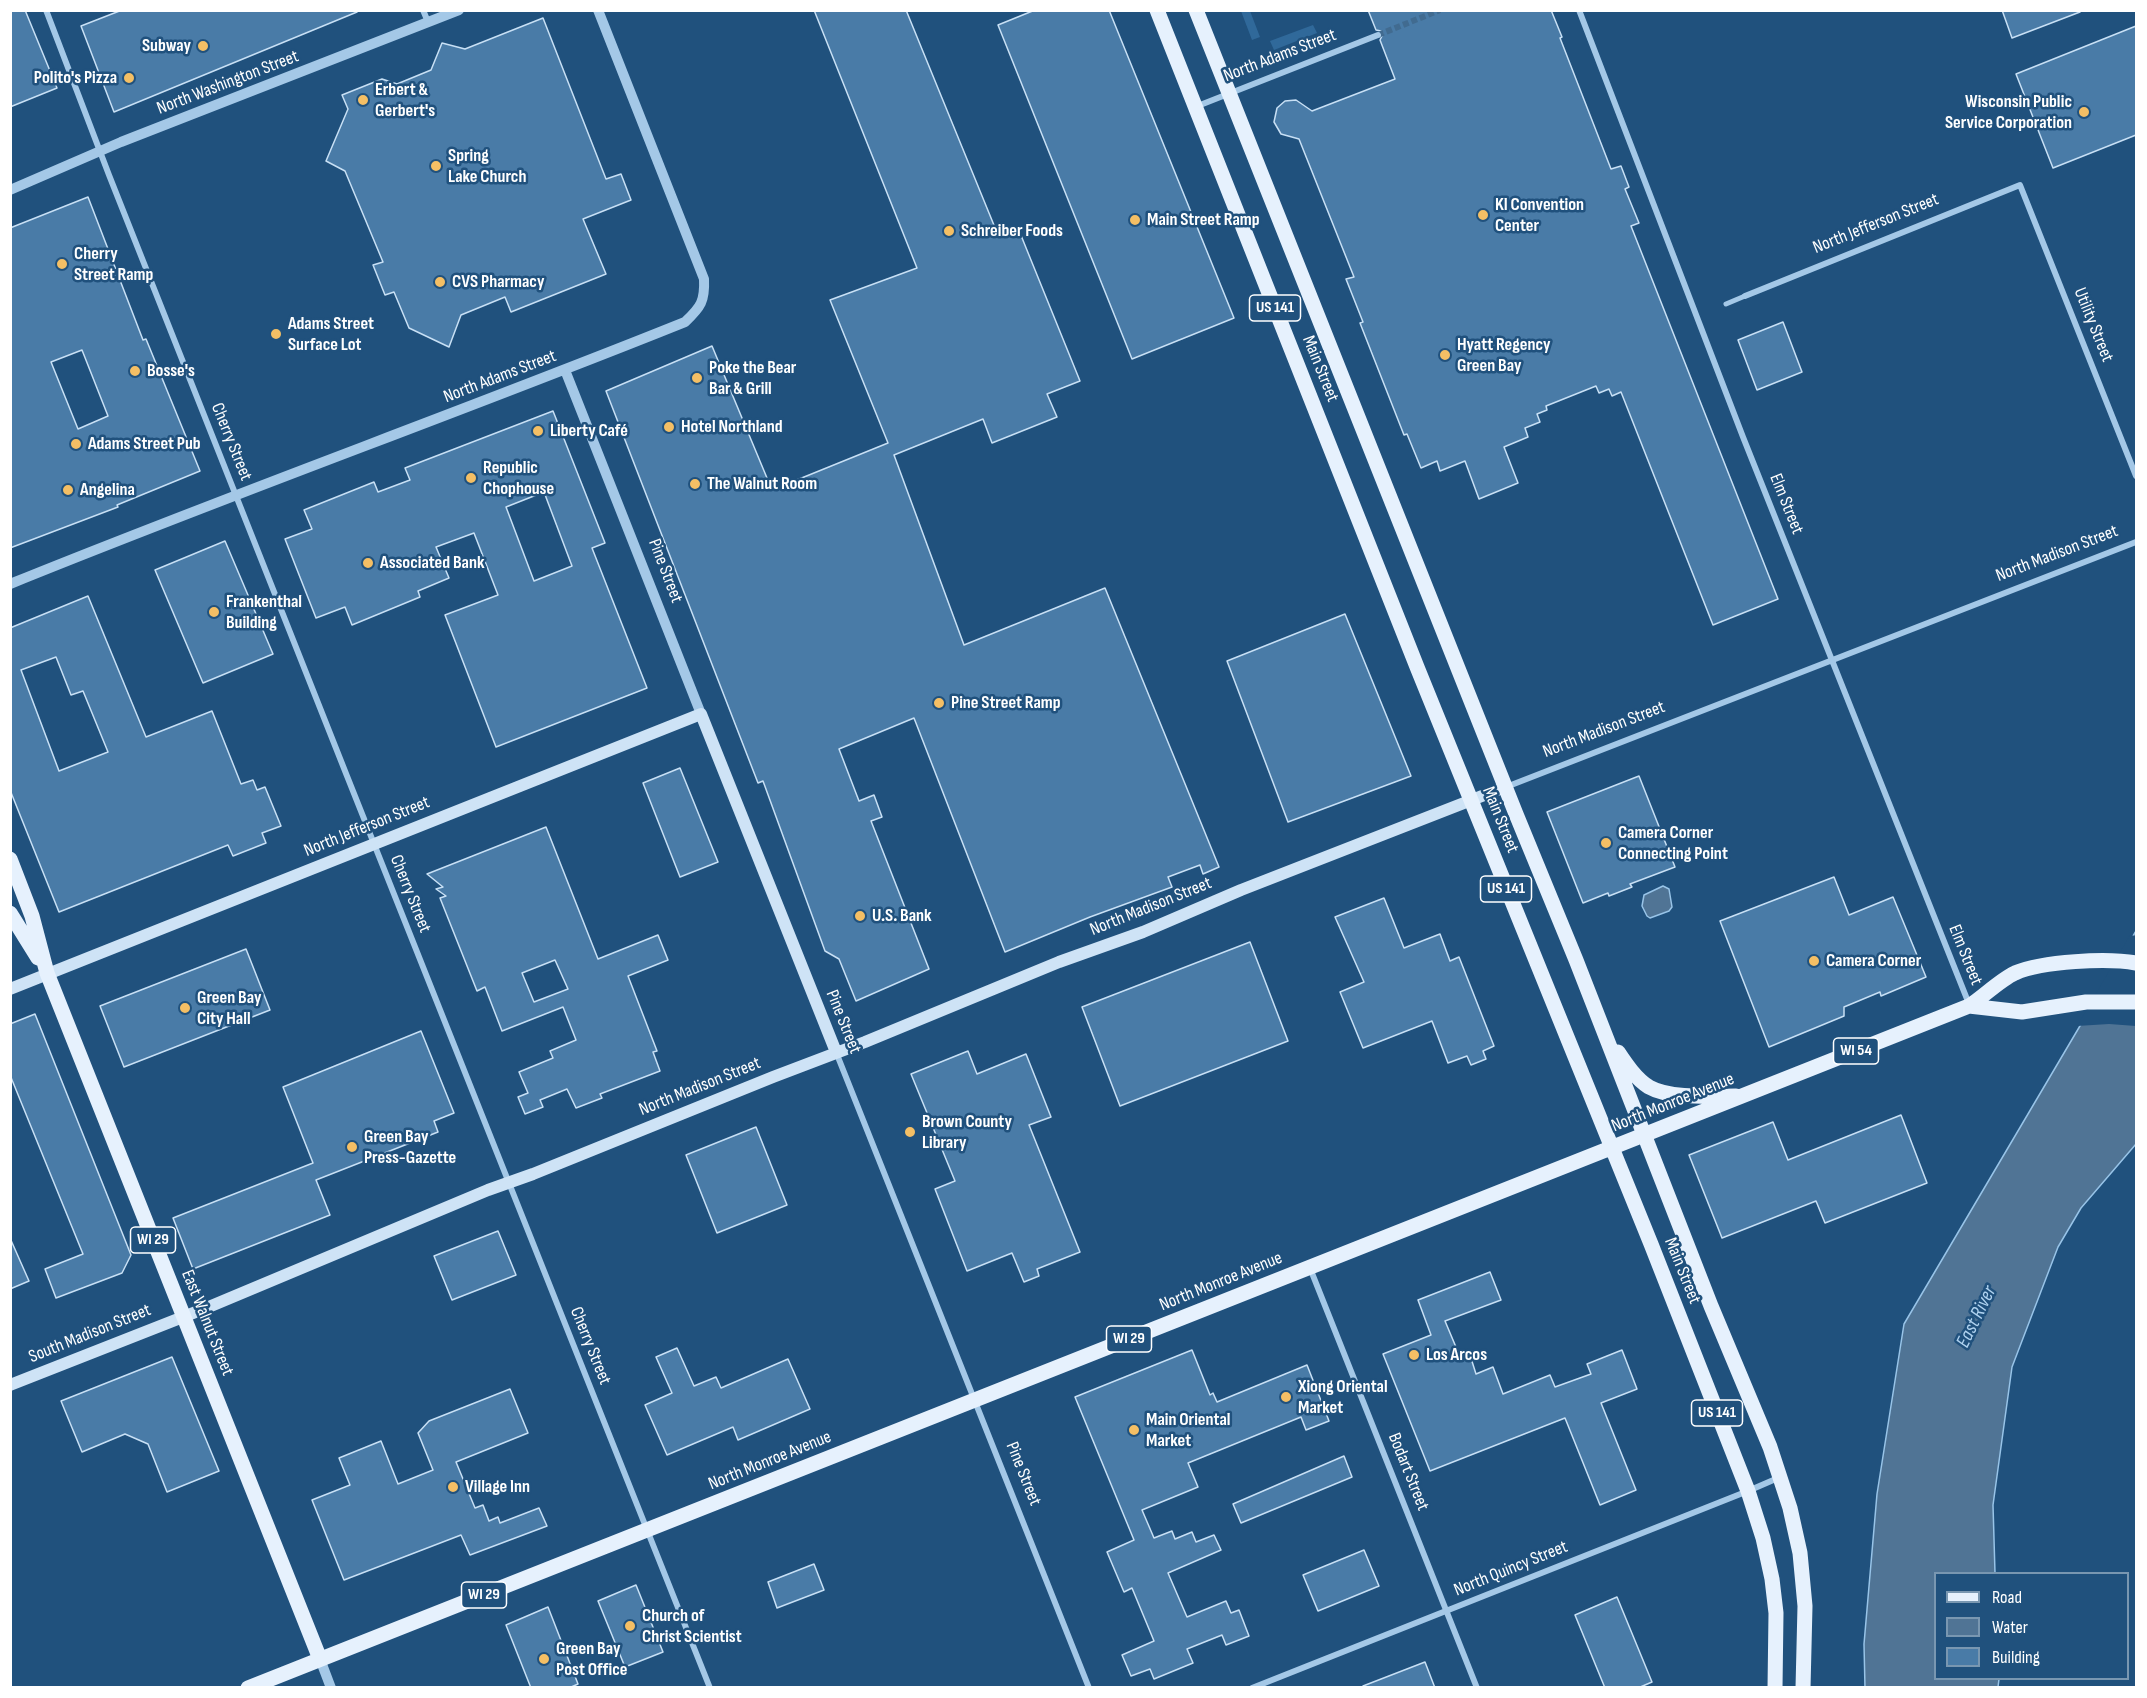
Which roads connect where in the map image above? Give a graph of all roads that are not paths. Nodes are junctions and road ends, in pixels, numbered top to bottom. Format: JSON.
{"nodes":[{"id":1,"x":46,"y":10,"type":"edge"},
{"id":2,"x":423,"y":10,"type":"edge"},
{"id":3,"x":459,"y":10,"type":"edge"},
{"id":4,"x":598,"y":10,"type":"edge"},
{"id":5,"x":1157,"y":10,"type":"edge"},
{"id":6,"x":1196,"y":10,"type":"edge"},
{"id":7,"x":1579,"y":10,"type":"edge"},
{"id":8,"x":428,"y":22,"type":"junction"},
{"id":9,"x":1378,"y":35,"type":"tunnel mouth"},
{"id":10,"x":1229,"y":94,"type":"junction"},
{"id":11,"x":1195,"y":107,"type":"junction"},
{"id":12,"x":100,"y":152,"type":"junction"},
{"id":13,"x":2020,"y":184,"type":"joint"},
{"id":14,"x":10,"y":190,"type":"edge"},
{"id":15,"x":1744,"y":296,"type":"joint"},
{"id":16,"x":1726,"y":304,"type":"dead end"},
{"id":17,"x":565,"y":370,"type":"junction"},
{"id":18,"x":2136,"y":476,"type":"edge"},
{"id":19,"x":236,"y":495,"type":"junction"},
{"id":20,"x":2136,"y":542,"type":"edge"},
{"id":21,"x":10,"y":584,"type":"edge"},
{"id":22,"x":1832,"y":660,"type":"junction"},
{"id":23,"x":701,"y":714,"type":"junction"},
{"id":24,"x":1505,"y":787,"type":"junction"},
{"id":25,"x":1471,"y":800,"type":"junction"},
{"id":26,"x":374,"y":844,"type":"junction"},
{"id":27,"x":10,"y":859,"type":"edge"},
{"id":28,"x":10,"y":913,"type":"edge"},
{"id":29,"x":2136,"y":963,"type":"edge"},
{"id":30,"x":47,"y":973,"type":"junction"},
{"id":31,"x":10,"y":989,"type":"edge"},
{"id":32,"x":2136,"y":1002,"type":"edge"},
{"id":33,"x":1970,"y":1006,"type":"junction"},
{"id":34,"x":1604,"y":1031,"type":"junction"},
{"id":35,"x":836,"y":1052,"type":"junction"},
{"id":36,"x":1742,"y":1096,"type":"junction"},
{"id":37,"x":1644,"y":1135,"type":"junction"},
{"id":38,"x":1611,"y":1148,"type":"junction"},
{"id":39,"x":510,"y":1181,"type":"junction"},
{"id":40,"x":1310,"y":1268,"type":"junction"},
{"id":41,"x":184,"y":1317,"type":"junction"},
{"id":42,"x":10,"y":1385,"type":"edge"},
{"id":43,"x":974,"y":1401,"type":"junction"},
{"id":44,"x":1780,"y":1477,"type":"junction"},
{"id":45,"x":1748,"y":1491,"type":"junction"},
{"id":46,"x":647,"y":1530,"type":"junction"},
{"id":47,"x":1447,"y":1611,"type":"junction"},
{"id":48,"x":320,"y":1659,"type":"junction"},
{"id":49,"x":248,"y":1688,"type":"edge"},
{"id":50,"x":332,"y":1688,"type":"edge"},
{"id":51,"x":710,"y":1688,"type":"edge"},
{"id":52,"x":1089,"y":1688,"type":"edge"},
{"id":53,"x":1252,"y":1688,"type":"edge"},
{"id":54,"x":1477,"y":1688,"type":"edge"},
{"id":55,"x":1775,"y":1688,"type":"edge"},
{"id":56,"x":1803,"y":1688,"type":"edge"}],
"edges":[{"from":1,"to":12,"type":"street","name":"Cherry Street"},
{"from":2,"to":8,"type":"street"},
{"from":3,"to":8,"type":"street","name":"North Washington Street"},
{"from":4,"to":17,"type":"street","name":"North Adams Street"},
{"from":5,"to":11,"type":"main road","name":"Main Street","number":"US 141"},
{"from":6,"to":10,"type":"main road","name":"Main Street","number":"US 141"},
{"from":7,"to":22,"type":"street","name":"Elm Street"},
{"from":8,"to":12,"type":"street","name":"North Washington Street"},
{"from":9,"to":10,"type":"street","name":"North Adams Street"},
{"from":10,"to":11,"type":"street","name":"North Adams Street"},
{"from":10,"to":24,"type":"main road","name":"Main Street","number":"US 141"},
{"from":11,"to":25,"type":"main road","name":"Main Street","number":"US 141"},
{"from":12,"to":14,"type":"street","name":"North Washington Street"},
{"from":12,"to":19,"type":"street","name":"Cherry Street"},
{"from":13,"to":15,"type":"street","name":"North Jefferson Street"},
{"from":13,"to":18,"type":"street","name":"Utility Street"},
{"from":15,"to":16,"type":"street"},
{"from":17,"to":19,"type":"street","name":"North Adams Street"},
{"from":17,"to":23,"type":"street","name":"Pine Street"},
{"from":19,"to":21,"type":"street","name":"North Adams Street"},
{"from":19,"to":26,"type":"street","name":"Cherry Street"},
{"from":20,"to":22,"type":"street","name":"North Madison Street"},
{"from":22,"to":24,"type":"street","name":"North Madison Street"},
{"from":22,"to":33,"type":"street","name":"Elm Street"},
{"from":23,"to":26,"type":"main road","name":"North Jefferson Street"},
{"from":23,"to":35,"type":"main road","name":"Pine Street"},
{"from":24,"to":25,"type":"main road","name":"North Madison Street"},
{"from":24,"to":34,"type":"main road","name":"Main Street","number":"US 141"},
{"from":25,"to":35,"type":"main road","name":"North Madison Street"},
{"from":25,"to":38,"type":"main road","name":"Main Street","number":"US 141"},
{"from":26,"to":30,"type":"main road","name":"North Jefferson Street"},
{"from":26,"to":39,"type":"street","name":"Cherry Street"},
{"from":27,"to":30,"type":"main road","name":"East Walnut Street","number":"WI 29"},
{"from":28,"to":30,"type":"main road","name":"East Walnut Street","number":"WI 29"},
{"from":29,"to":33,"type":"main road","number":"WI 54"},
{"from":30,"to":31,"type":"main road","name":"North Jefferson Street"},
{"from":30,"to":41,"type":"main road","name":"East Walnut Street","number":"WI 29"},
{"from":32,"to":33,"type":"main road","number":"WI 54"},
{"from":33,"to":36,"type":"main road","name":"North Monroe Avenue","number":"WI 54"},
{"from":34,"to":36,"type":"main road"},
{"from":34,"to":37,"type":"main road","name":"Main Street","number":"US 141"},
{"from":35,"to":39,"type":"main road","name":"North Madison Street"},
{"from":35,"to":43,"type":"street","name":"Pine Street"},
{"from":36,"to":37,"type":"main road","name":"North Monroe Avenue","number":"WI 54"},
{"from":37,"to":38,"type":"main road","name":"North Monroe Avenue","number":"WI 29"},
{"from":37,"to":44,"type":"main road","name":"Main Street","number":"US 141"},
{"from":38,"to":40,"type":"main road","name":"North Monroe Avenue","number":"WI 29"},
{"from":38,"to":45,"type":"main road","name":"Main Street","number":"US 141"},
{"from":39,"to":41,"type":"main road","name":"North Madison Street"},
{"from":39,"to":46,"type":"street","name":"Cherry Street"},
{"from":40,"to":43,"type":"main road","name":"North Monroe Avenue","number":"WI 29"},
{"from":40,"to":47,"type":"street","name":"Bodart Street"},
{"from":41,"to":42,"type":"main road","name":"South Madison Street"},
{"from":41,"to":48,"type":"main road","name":"East Walnut Street","number":"WI 29"},
{"from":43,"to":46,"type":"main road","name":"North Monroe Avenue","number":"WI 29"},
{"from":43,"to":52,"type":"street","name":"Pine Street"},
{"from":44,"to":45,"type":"street","name":"North Quincy Street"},
{"from":44,"to":56,"type":"main road","name":"Main Street","number":"US 141"},
{"from":45,"to":47,"type":"street","name":"North Quincy Street"},
{"from":45,"to":55,"type":"main road","name":"Main Street","number":"US 141"},
{"from":46,"to":48,"type":"main road","name":"North Monroe Avenue","number":"WI 29"},
{"from":46,"to":51,"type":"street","name":"Cherry Street"},
{"from":47,"to":53,"type":"street","name":"North Quincy Street"},
{"from":47,"to":54,"type":"street","name":"Bodart Street"},
{"from":48,"to":49,"type":"main road","name":"North Monroe Avenue"},
{"from":48,"to":50,"type":"street","name":"East Walnut Street"}]}
